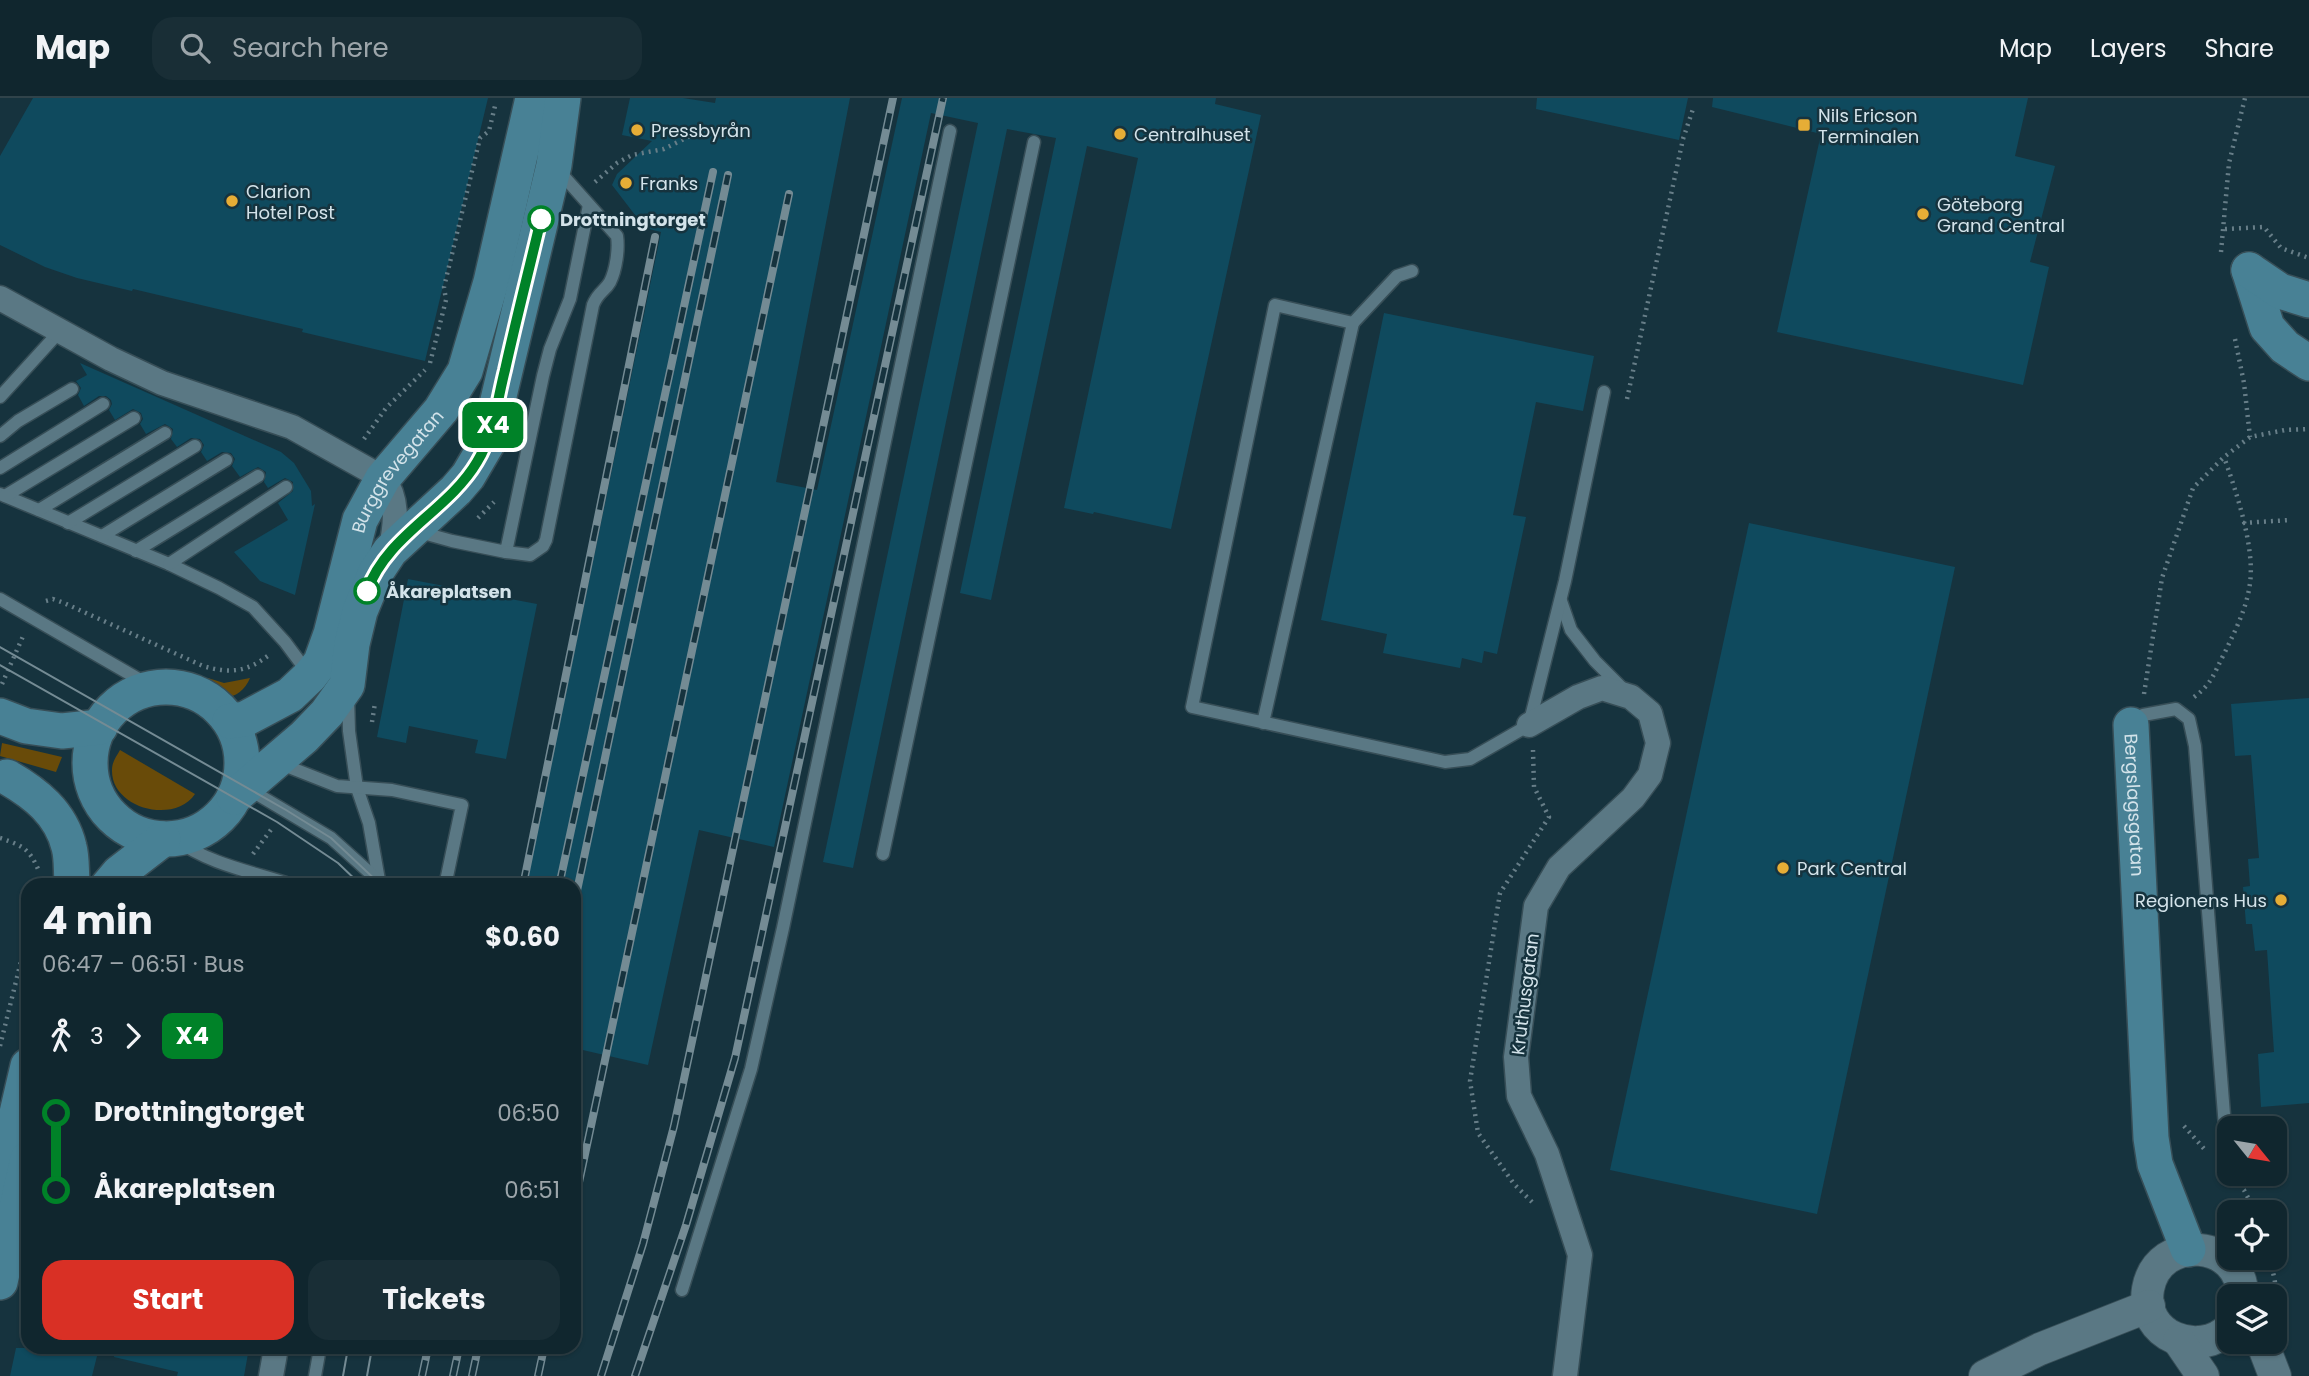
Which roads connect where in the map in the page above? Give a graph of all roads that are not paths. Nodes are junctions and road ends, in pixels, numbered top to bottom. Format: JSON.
{"nodes":[{"id":1,"x":533,"y":98,"type":"edge"},
{"id":2,"x":563,"y":98,"type":"edge"},
{"id":3,"x":950,"y":131,"type":"dead end"},
{"id":4,"x":1034,"y":142,"type":"dead end"},
{"id":5,"x":554,"y":165,"type":"junction"},
{"id":6,"x":589,"y":205,"type":"junction"},
{"id":7,"x":1412,"y":271,"type":"dead end"},
{"id":8,"x":0,"y":298,"type":"edge"},
{"id":9,"x":2309,"y":300,"type":"edge"},
{"id":10,"x":1353,"y":323,"type":"junction"},
{"id":11,"x":60,"y":331,"type":"junction"},
{"id":12,"x":2306,"y":362,"type":"edge"},
{"id":13,"x":72,"y":389,"type":"dead end"},
{"id":14,"x":1604,"y":391,"type":"dead end"},
{"id":15,"x":0,"y":397,"type":"edge"},
{"id":16,"x":103,"y":404,"type":"dead end"},
{"id":17,"x":134,"y":418,"type":"dead end"},
{"id":18,"x":165,"y":433,"type":"dead end"},
{"id":19,"x":0,"y":436,"type":"edge"},
{"id":20,"x":195,"y":446,"type":"dead end"},
{"id":21,"x":226,"y":460,"type":"dead end"},
{"id":22,"x":0,"y":468,"type":"edge"},
{"id":23,"x":258,"y":476,"type":"dead end"},
{"id":24,"x":383,"y":478,"type":"junction"},
{"id":25,"x":286,"y":487,"type":"dead end"},
{"id":26,"x":3,"y":495,"type":"edge"},
{"id":27,"x":39,"y":510,"type":"junction"},
{"id":28,"x":68,"y":523,"type":"junction"},
{"id":29,"x":102,"y":536,"type":"junction"},
{"id":30,"x":401,"y":540,"type":"junction"},
{"id":31,"x":136,"y":551,"type":"junction"},
{"id":32,"x":506,"y":552,"type":"junction"},
{"id":33,"x":169,"y":564,"type":"junction"},
{"id":34,"x":0,"y":599,"type":"edge"},
{"id":35,"x":1561,"y":600,"type":"junction"},
{"id":36,"x":310,"y":676,"type":"junction"},
{"id":37,"x":347,"y":685,"type":"junction"},
{"id":38,"x":154,"y":688,"type":"junction"},
{"id":39,"x":1631,"y":697,"type":"junction"},
{"id":40,"x":0,"y":716,"type":"edge"},
{"id":41,"x":230,"y":721,"type":"junction"},
{"id":42,"x":1263,"y":723,"type":"junction"},
{"id":43,"x":2130,"y":725,"type":"joint"},
{"id":44,"x":100,"y":727,"type":"junction"},
{"id":45,"x":1531,"y":735,"type":"junction"},
{"id":46,"x":275,"y":761,"type":"junction"},
{"id":47,"x":3,"y":776,"type":"edge"},
{"id":48,"x":357,"y":788,"type":"junction"},
{"id":49,"x":240,"y":789,"type":"junction"},
{"id":50,"x":96,"y":792,"type":"junction"},
{"id":51,"x":169,"y":839,"type":"junction"},
{"id":52,"x":883,"y":854,"type":"dead end"},
{"id":53,"x":62,"y":878,"type":"edge"},
{"id":54,"x":63,"y":878,"type":"edge"},
{"id":55,"x":115,"y":878,"type":"edge"},
{"id":56,"x":269,"y":878,"type":"edge"},
{"id":57,"x":374,"y":878,"type":"edge"},
{"id":58,"x":379,"y":878,"type":"edge"},
{"id":59,"x":447,"y":878,"type":"edge"},
{"id":60,"x":2224,"y":1116,"type":"edge"},
{"id":61,"x":20,"y":1172,"type":"edge"},
{"id":62,"x":2188,"y":1249,"type":"junction"},
{"id":63,"x":0,"y":1282,"type":"edge"},
{"id":64,"x":2240,"y":1284,"type":"edge"},
{"id":65,"x":682,"y":1290,"type":"dead end"},
{"id":66,"x":2149,"y":1306,"type":"junction"},
{"id":67,"x":2217,"y":1338,"type":"edge"},
{"id":68,"x":2179,"y":1341,"type":"junction"},
{"id":69,"x":275,"y":1354,"type":"edge"},
{"id":70,"x":319,"y":1354,"type":"edge"},
{"id":71,"x":2274,"y":1354,"type":"edge"},
{"id":72,"x":271,"y":1376,"type":"edge"},
{"id":73,"x":315,"y":1376,"type":"edge"},
{"id":74,"x":1565,"y":1376,"type":"edge"},
{"id":75,"x":1985,"y":1376,"type":"edge"},
{"id":76,"x":2203,"y":1376,"type":"edge"},
{"id":77,"x":2275,"y":1376,"type":"edge"}],
"edges":[{"from":1,"to":24,"type":"main road","name":"Burggrevegatan"},
{"from":2,"to":5,"type":"main road","name":"Burggrevegatan"},
{"from":3,"to":65,"type":"lane"},
{"from":4,"to":52,"type":"lane"},
{"from":5,"to":6,"type":"lane"},
{"from":5,"to":30,"type":"main road","name":"Burggrevegatan"},
{"from":6,"to":32,"type":"lane"},
{"from":6,"to":32,"type":"lane"},
{"from":7,"to":10,"type":"lane"},
{"from":8,"to":11,"type":"street"},
{"from":9,"to":12,"type":"main road"},
{"from":10,"to":42,"type":"lane"},
{"from":10,"to":42,"type":"lane"},
{"from":11,"to":15,"type":"lane"},
{"from":11,"to":24,"type":"street"},
{"from":13,"to":19,"type":"lane"},
{"from":14,"to":35,"type":"lane"},
{"from":16,"to":22,"type":"lane"},
{"from":17,"to":26,"type":"lane"},
{"from":18,"to":27,"type":"lane"},
{"from":20,"to":28,"type":"lane"},
{"from":21,"to":29,"type":"lane"},
{"from":23,"to":31,"type":"lane"},
{"from":24,"to":30,"type":"street"},
{"from":24,"to":36,"type":"main road","name":"Burggrevegatan"},
{"from":25,"to":33,"type":"lane"},
{"from":26,"to":27,"type":"lane"},
{"from":27,"to":28,"type":"lane"},
{"from":28,"to":29,"type":"lane"},
{"from":29,"to":31,"type":"lane"},
{"from":30,"to":32,"type":"lane"},
{"from":30,"to":37,"type":"main road","name":"Burggrevegatan"},
{"from":31,"to":33,"type":"lane"},
{"from":33,"to":36,"type":"lane"},
{"from":34,"to":38,"type":"lane"},
{"from":35,"to":39,"type":"lane","name":"Kruthusgatan"},
{"from":35,"to":45,"type":"lane"},
{"from":36,"to":41,"type":"main road","name":"Burggrevegatan"},
{"from":37,"to":46,"type":"main road","name":"Burggrevegatan"},
{"from":37,"to":48,"type":"lane"},
{"from":38,"to":41,"type":"main road"},
{"from":38,"to":44,"type":"main road"},
{"from":39,"to":45,"type":"street"},
{"from":39,"to":74,"type":"street","name":"Kruthusgatan"},
{"from":40,"to":44,"type":"main road"},
{"from":41,"to":49,"type":"main road"},
{"from":42,"to":45,"type":"lane"},
{"from":43,"to":60,"type":"lane","name":"Bergslagsgatan"},
{"from":43,"to":62,"type":"main road","name":"Bergslagsgatan"},
{"from":44,"to":50,"type":"main road"},
{"from":46,"to":48,"type":"lane"},
{"from":46,"to":49,"type":"main road","name":"Burggrevegatan"},
{"from":47,"to":50,"type":"main road"},
{"from":47,"to":53,"type":"main road"},
{"from":48,"to":58,"type":"lane"},
{"from":48,"to":59,"type":"lane"},
{"from":49,"to":51,"type":"main road"},
{"from":49,"to":57,"type":"lane"},
{"from":50,"to":51,"type":"main road"},
{"from":50,"to":54,"type":"main road"},
{"from":51,"to":55,"type":"main road"},
{"from":51,"to":56,"type":"lane"},
{"from":61,"to":63,"type":"main road"},
{"from":62,"to":64,"type":"street"},
{"from":62,"to":66,"type":"street"},
{"from":66,"to":68,"type":"street"},
{"from":66,"to":75,"type":"street"},
{"from":67,"to":68,"type":"street"},
{"from":68,"to":76,"type":"street"},
{"from":69,"to":72,"type":"street"},
{"from":70,"to":73,"type":"lane"},
{"from":71,"to":77,"type":"street"}]}
